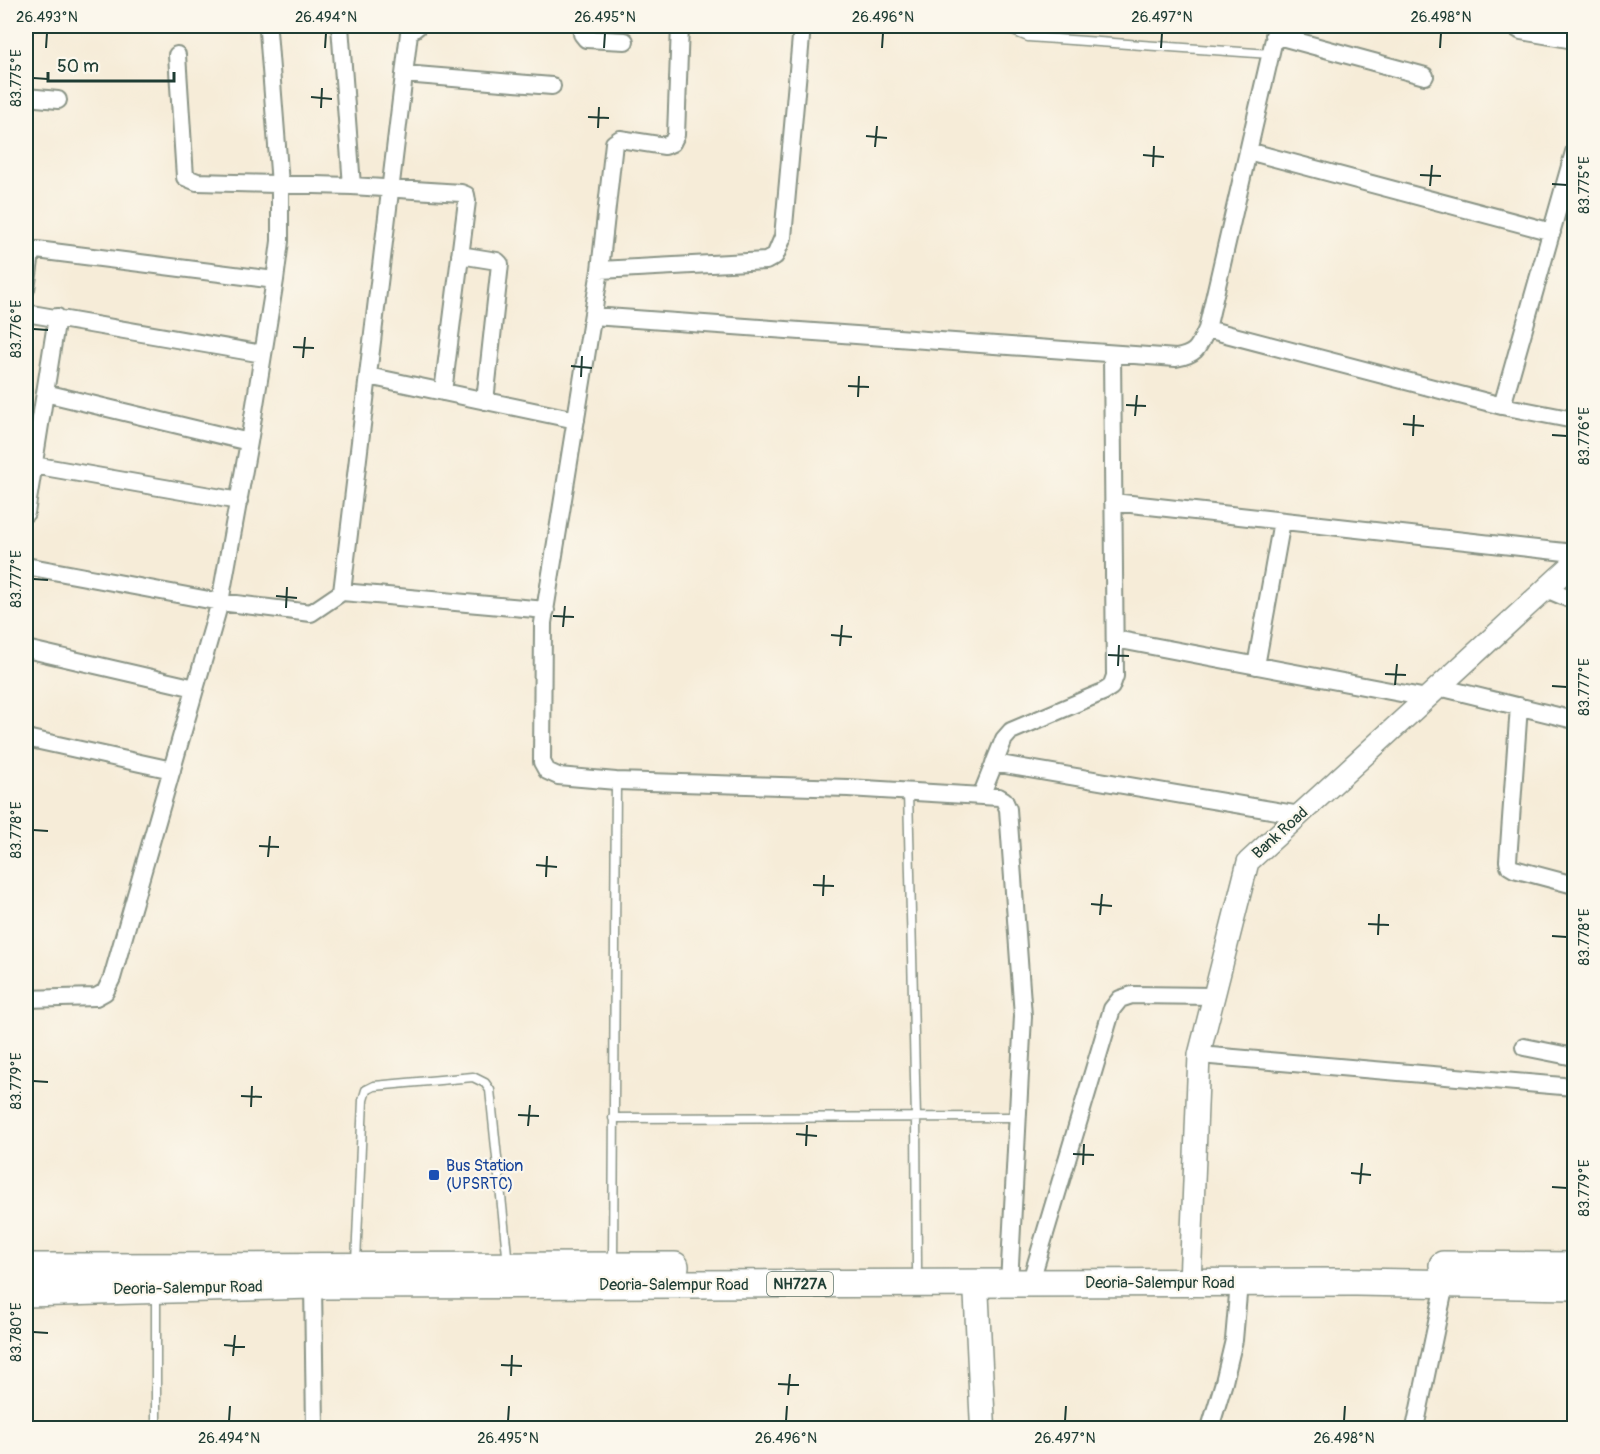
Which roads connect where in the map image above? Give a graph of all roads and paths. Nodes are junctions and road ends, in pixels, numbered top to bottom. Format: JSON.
{"nodes":[{"id":1,"x":340,"y":26,"type":"edge"},
{"id":2,"x":418,"y":26,"type":"edge"},
{"id":3,"x":582,"y":26,"type":"edge"},
{"id":4,"x":680,"y":26,"type":"edge"},
{"id":5,"x":802,"y":26,"type":"edge"},
{"id":6,"x":1009,"y":26,"type":"edge"},
{"id":7,"x":1513,"y":26,"type":"edge"},
{"id":8,"x":267,"y":30,"type":"dead end"},
{"id":9,"x":1276,"y":30,"type":"edge"},
{"id":10,"x":1575,"y":40,"type":"edge"},
{"id":11,"x":625,"y":41,"type":"dead end"},
{"id":12,"x":1270,"y":54,"type":"junction"},
{"id":13,"x":177,"y":55,"type":"dead end"},
{"id":14,"x":404,"y":74,"type":"junction"},
{"id":15,"x":1425,"y":76,"type":"dead end"},
{"id":16,"x":552,"y":86,"type":"dead end"},
{"id":17,"x":26,"y":96,"type":"edge"},
{"id":18,"x":57,"y":100,"type":"dead end"},
{"id":19,"x":1248,"y":151,"type":"junction"},
{"id":20,"x":1575,"y":152,"type":"edge"},
{"id":21,"x":280,"y":184,"type":"junction"},
{"id":22,"x":352,"y":186,"type":"junction"},
{"id":23,"x":390,"y":188,"type":"junction"},
{"id":24,"x":1552,"y":232,"type":"junction"},
{"id":25,"x":460,"y":255,"type":"junction"},
{"id":26,"x":600,"y":270,"type":"junction"},
{"id":27,"x":275,"y":280,"type":"junction"},
{"id":28,"x":26,"y":289,"type":"edge"},
{"id":29,"x":26,"y":313,"type":"edge"},
{"id":30,"x":593,"y":316,"type":"junction"},
{"id":31,"x":57,"y":318,"type":"junction"},
{"id":32,"x":1207,"y":330,"type":"junction"},
{"id":33,"x":263,"y":354,"type":"junction"},
{"id":34,"x":1112,"y":354,"type":"junction"},
{"id":35,"x":368,"y":376,"type":"junction"},
{"id":36,"x":443,"y":392,"type":"junction"},
{"id":37,"x":45,"y":393,"type":"junction"},
{"id":38,"x":485,"y":401,"type":"junction"},
{"id":39,"x":1503,"y":406,"type":"junction"},
{"id":40,"x":576,"y":420,"type":"junction"},
{"id":41,"x":1575,"y":420,"type":"edge"},
{"id":42,"x":249,"y":442,"type":"junction"},
{"id":43,"x":33,"y":465,"type":"junction"},
{"id":44,"x":239,"y":501,"type":"junction"},
{"id":45,"x":1113,"y":502,"type":"junction"},
{"id":46,"x":26,"y":513,"type":"edge"},
{"id":47,"x":1282,"y":520,"type":"junction"},
{"id":48,"x":1575,"y":553,"type":"edge"},
{"id":49,"x":1575,"y":563,"type":"edge"},
{"id":50,"x":26,"y":566,"type":"edge"},
{"id":51,"x":1546,"y":589,"type":"junction"},
{"id":52,"x":342,"y":592,"type":"junction"},
{"id":53,"x":1575,"y":601,"type":"edge"},
{"id":54,"x":220,"y":603,"type":"junction"},
{"id":55,"x":546,"y":610,"type":"junction"},
{"id":56,"x":1115,"y":639,"type":"junction"},
{"id":57,"x":26,"y":649,"type":"edge"},
{"id":58,"x":1256,"y":666,"type":"junction"},
{"id":59,"x":195,"y":688,"type":"junction"},
{"id":60,"x":1433,"y":693,"type":"junction"},
{"id":61,"x":1519,"y":706,"type":"junction"},
{"id":62,"x":1575,"y":720,"type":"edge"},
{"id":63,"x":26,"y":738,"type":"edge"},
{"id":64,"x":994,"y":763,"type":"junction"},
{"id":65,"x":171,"y":770,"type":"junction"},
{"id":66,"x":616,"y":781,"type":"junction"},
{"id":67,"x":908,"y":792,"type":"junction"},
{"id":68,"x":981,"y":796,"type":"junction"},
{"id":69,"x":1300,"y":815,"type":"junction"},
{"id":70,"x":1575,"y":885,"type":"edge"},
{"id":71,"x":1214,"y":996,"type":"junction"},
{"id":72,"x":26,"y":999,"type":"edge"},
{"id":73,"x":1524,"y":1047,"type":"dead end"},
{"id":74,"x":1199,"y":1055,"type":"junction"},
{"id":75,"x":1575,"y":1057,"type":"edge"},
{"id":76,"x":1575,"y":1087,"type":"edge"},
{"id":77,"x":1017,"y":1117,"type":"junction"},
{"id":78,"x":614,"y":1118,"type":"junction"},
{"id":79,"x":916,"y":1118,"type":"junction"},
{"id":80,"x":613,"y":1266,"type":"junction"},
{"id":81,"x":1575,"y":1266,"type":"edge"},
{"id":82,"x":26,"y":1267,"type":"edge"},
{"id":83,"x":916,"y":1268,"type":"junction"},
{"id":84,"x":1190,"y":1274,"type":"junction"},
{"id":85,"x":355,"y":1275,"type":"junction"},
{"id":86,"x":1021,"y":1275,"type":"junction"},
{"id":87,"x":508,"y":1276,"type":"junction"},
{"id":88,"x":1239,"y":1283,"type":"junction"},
{"id":89,"x":976,"y":1284,"type":"junction"},
{"id":90,"x":1445,"y":1284,"type":"junction"},
{"id":91,"x":313,"y":1285,"type":"junction"},
{"id":92,"x":1575,"y":1286,"type":"edge"},
{"id":93,"x":156,"y":1288,"type":"junction"},
{"id":94,"x":26,"y":1293,"type":"edge"},
{"id":95,"x":156,"y":1428,"type":"edge"},
{"id":96,"x":315,"y":1428,"type":"edge"},
{"id":97,"x":983,"y":1428,"type":"edge"},
{"id":98,"x":1210,"y":1428,"type":"edge"},
{"id":99,"x":1415,"y":1428,"type":"edge"}],
"edges":[{"from":1,"to":22,"type":"street"},
{"from":2,"to":14,"type":"street"},
{"from":3,"to":11,"type":"street"},
{"from":4,"to":26,"type":"street"},
{"from":5,"to":26,"type":"street"},
{"from":6,"to":12,"type":"lane"},
{"from":7,"to":10,"type":"street"},
{"from":8,"to":21,"type":"street"},
{"from":9,"to":12,"type":"street"},
{"from":9,"to":15,"type":"street"},
{"from":12,"to":19,"type":"street"},
{"from":13,"to":21,"type":"street"},
{"from":14,"to":16,"type":"street"},
{"from":14,"to":23,"type":"street"},
{"from":17,"to":18,"type":"street"},
{"from":19,"to":24,"type":"street"},
{"from":19,"to":32,"type":"street"},
{"from":20,"to":24,"type":"street"},
{"from":21,"to":22,"type":"street"},
{"from":21,"to":27,"type":"street"},
{"from":22,"to":23,"type":"street"},
{"from":23,"to":25,"type":"street"},
{"from":23,"to":35,"type":"street"},
{"from":24,"to":39,"type":"street"},
{"from":25,"to":36,"type":"street"},
{"from":25,"to":38,"type":"street"},
{"from":26,"to":30,"type":"street"},
{"from":27,"to":28,"type":"street"},
{"from":27,"to":33,"type":"street"},
{"from":29,"to":31,"type":"street"},
{"from":30,"to":34,"type":"street"},
{"from":30,"to":40,"type":"street"},
{"from":31,"to":33,"type":"street"},
{"from":31,"to":37,"type":"street"},
{"from":32,"to":34,"type":"street"},
{"from":32,"to":39,"type":"street"},
{"from":33,"to":42,"type":"street"},
{"from":34,"to":45,"type":"street"},
{"from":35,"to":36,"type":"street"},
{"from":35,"to":52,"type":"street"},
{"from":36,"to":38,"type":"street"},
{"from":37,"to":42,"type":"street"},
{"from":37,"to":43,"type":"street"},
{"from":38,"to":40,"type":"street"},
{"from":39,"to":41,"type":"street"},
{"from":40,"to":55,"type":"street"},
{"from":42,"to":44,"type":"street"},
{"from":43,"to":44,"type":"street"},
{"from":43,"to":46,"type":"street"},
{"from":44,"to":54,"type":"street"},
{"from":45,"to":47,"type":"street"},
{"from":45,"to":56,"type":"street"},
{"from":47,"to":48,"type":"street"},
{"from":47,"to":58,"type":"street"},
{"from":49,"to":51,"type":"street","name":"Bank Road"},
{"from":50,"to":54,"type":"street"},
{"from":51,"to":53,"type":"street"},
{"from":51,"to":60,"type":"street","name":"Bank Road"},
{"from":52,"to":54,"type":"street"},
{"from":52,"to":55,"type":"street"},
{"from":54,"to":59,"type":"street"},
{"from":55,"to":66,"type":"street"},
{"from":56,"to":58,"type":"street"},
{"from":56,"to":64,"type":"street"},
{"from":57,"to":59,"type":"street"},
{"from":58,"to":60,"type":"street"},
{"from":59,"to":65,"type":"street"},
{"from":60,"to":61,"type":"street"},
{"from":60,"to":69,"type":"street","name":"Bank Road"},
{"from":61,"to":62,"type":"street"},
{"from":61,"to":70,"type":"street"},
{"from":63,"to":65,"type":"street"},
{"from":64,"to":68,"type":"street"},
{"from":64,"to":69,"type":"street"},
{"from":65,"to":72,"type":"street"},
{"from":66,"to":67,"type":"street"},
{"from":66,"to":78,"type":"lane"},
{"from":67,"to":68,"type":"street"},
{"from":67,"to":79,"type":"lane"},
{"from":68,"to":77,"type":"street"},
{"from":69,"to":71,"type":"street","name":"Bank Road"},
{"from":71,"to":74,"type":"street","name":"Bank Road"},
{"from":71,"to":86,"type":"street"},
{"from":73,"to":75,"type":"street"},
{"from":74,"to":76,"type":"street"},
{"from":74,"to":84,"type":"street","name":"Bank Road"},
{"from":77,"to":79,"type":"lane"},
{"from":77,"to":86,"type":"street"},
{"from":78,"to":79,"type":"lane"},
{"from":78,"to":80,"type":"lane"},
{"from":79,"to":83,"type":"lane"},
{"from":80,"to":83,"type":"highway","name":"Deoria-Salempur Road","number":"NH727A"},
{"from":80,"to":87,"type":"highway","name":"Deoria-Salempur Road","number":"NH727A"},
{"from":81,"to":84,"type":"highway","name":"Deoria-Salempur Road","number":"NH727A"},
{"from":82,"to":85,"type":"highway","name":"Deoria-Salempur Road","number":"NH727A"},
{"from":83,"to":86,"type":"highway","name":"Deoria-Salempur Road","number":"NH727A"},
{"from":84,"to":86,"type":"highway","name":"Deoria-Salempur Road","number":"NH727A"},
{"from":84,"to":88,"type":"highway","name":"Deoria-Salempur Road","number":"NH727A"},
{"from":85,"to":87,"type":"highway","name":"Deoria-Salempur Road","number":"NH727A"},
{"from":85,"to":87,"type":"lane"},
{"from":85,"to":91,"type":"highway","name":"Deoria-Salempur Road","number":"NH727A"},
{"from":86,"to":89,"type":"highway","name":"Deoria-Salempur Road","number":"NH727A"},
{"from":87,"to":89,"type":"highway","name":"Deoria-Salempur Road","number":"NH727A"},
{"from":88,"to":90,"type":"highway","name":"Deoria-Salempur Road","number":"NH727A"},
{"from":88,"to":98,"type":"street"},
{"from":89,"to":97,"type":"main road"},
{"from":90,"to":92,"type":"highway","name":"Deoria-Salempur Road","number":"NH727A"},
{"from":90,"to":99,"type":"street"},
{"from":91,"to":93,"type":"highway","name":"Deoria-Salempur Road","number":"NH727A"},
{"from":91,"to":96,"type":"street"},
{"from":93,"to":94,"type":"highway","name":"Deoria-Salempur Road","number":"NH727A"},
{"from":93,"to":95,"type":"lane"}]}
